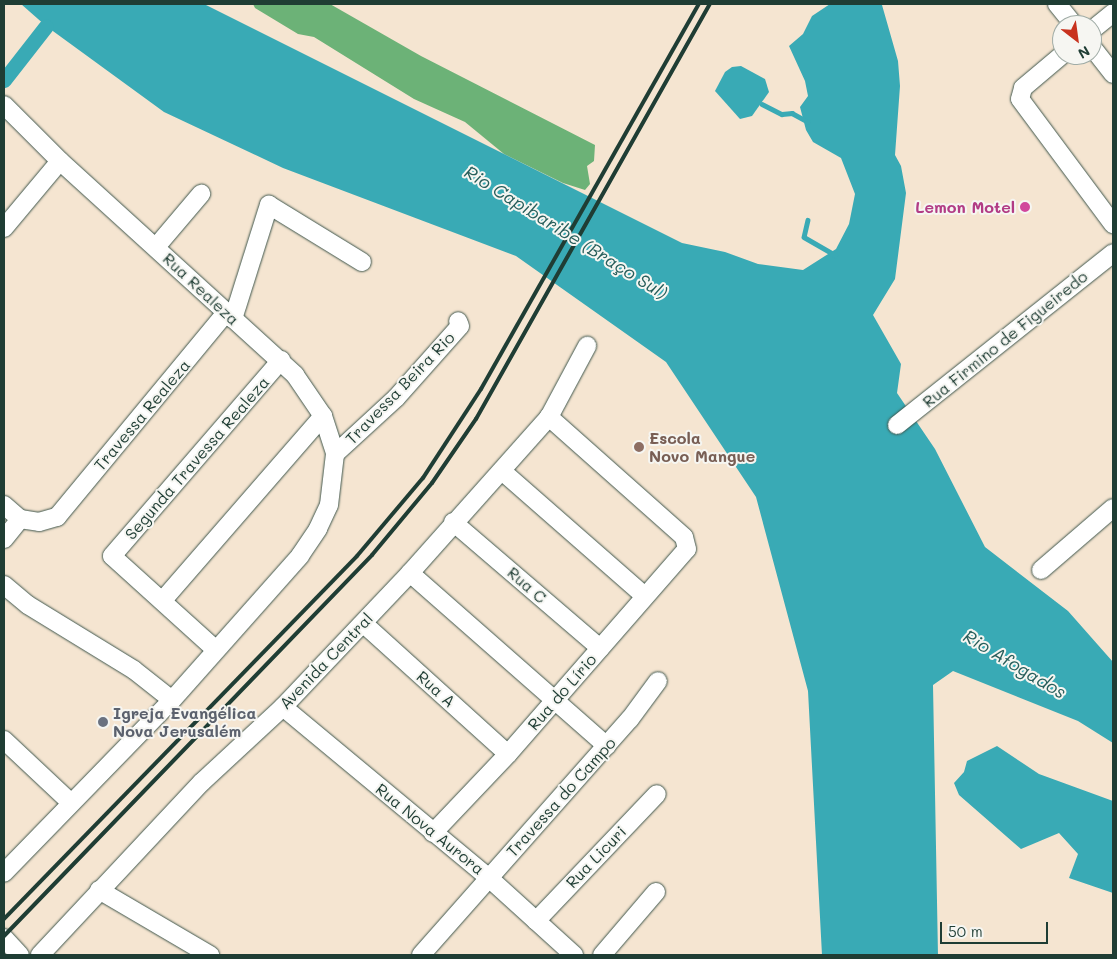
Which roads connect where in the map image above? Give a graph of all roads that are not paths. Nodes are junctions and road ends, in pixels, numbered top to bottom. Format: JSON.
{"nodes":[{"id":1,"x":1057,"y":4,"type":"edge"},
{"id":2,"x":1113,"y":13,"type":"edge"},
{"id":3,"x":1066,"y":15,"type":"edge"},
{"id":4,"x":1102,"y":22,"type":"edge"},
{"id":5,"x":1102,"y":60,"type":"edge"},
{"id":6,"x":1052,"y":63,"type":"edge"},
{"id":7,"x":1113,"y":74,"type":"edge"},
{"id":8,"x":4,"y":105,"type":"edge"},
{"id":9,"x":60,"y":161,"type":"junction"},
{"id":10,"x":201,"y":194,"type":"dead end"},
{"id":11,"x":6,"y":221,"type":"edge"},
{"id":12,"x":1113,"y":224,"type":"edge"},
{"id":13,"x":156,"y":247,"type":"junction"},
{"id":14,"x":1113,"y":252,"type":"edge"},
{"id":15,"x":362,"y":262,"type":"dead end"},
{"id":16,"x":229,"y":316,"type":"junction"},
{"id":17,"x":458,"y":321,"type":"dead end"},
{"id":18,"x":586,"y":346,"type":"dead end"},
{"id":19,"x":281,"y":360,"type":"junction"},
{"id":20,"x":323,"y":416,"type":"junction"},
{"id":21,"x":549,"y":417,"type":"junction"},
{"id":22,"x":897,"y":425,"type":"dead end"},
{"id":23,"x":335,"y":454,"type":"junction"},
{"id":24,"x":502,"y":471,"type":"junction"},
{"id":25,"x":4,"y":505,"type":"edge"},
{"id":26,"x":1113,"y":508,"type":"edge"},
{"id":27,"x":20,"y":519,"type":"junction"},
{"id":28,"x":453,"y":522,"type":"junction"},
{"id":29,"x":4,"y":539,"type":"edge"},
{"id":30,"x":1041,"y":570,"type":"dead end"},
{"id":31,"x":410,"y":573,"type":"junction"},
{"id":32,"x":4,"y":584,"type":"edge"},
{"id":33,"x":645,"y":596,"type":"junction"},
{"id":34,"x":163,"y":600,"type":"junction"},
{"id":35,"x":364,"y":624,"type":"junction"},
{"id":36,"x":600,"y":648,"type":"junction"},
{"id":37,"x":216,"y":650,"type":"junction"},
{"id":38,"x":658,"y":681,"type":"dead end"},
{"id":39,"x":172,"y":700,"type":"junction"},
{"id":40,"x":556,"y":700,"type":"junction"},
{"id":41,"x":283,"y":707,"type":"junction"},
{"id":42,"x":4,"y":740,"type":"edge"},
{"id":43,"x":606,"y":746,"type":"junction"},
{"id":44,"x":508,"y":754,"type":"junction"},
{"id":45,"x":657,"y":794,"type":"dead end"},
{"id":46,"x":70,"y":802,"type":"junction"},
{"id":47,"x":433,"y":833,"type":"junction"},
{"id":48,"x":4,"y":873,"type":"edge"},
{"id":49,"x":489,"y":878,"type":"junction"},
{"id":50,"x":98,"y":890,"type":"junction"},
{"id":51,"x":656,"y":892,"type":"dead end"},
{"id":52,"x":536,"y":921,"type":"junction"},
{"id":53,"x":4,"y":938,"type":"edge"},
{"id":54,"x":20,"y":955,"type":"edge"},
{"id":55,"x":40,"y":955,"type":"edge"},
{"id":56,"x":210,"y":955,"type":"edge"},
{"id":57,"x":421,"y":955,"type":"edge"},
{"id":58,"x":574,"y":955,"type":"edge"},
{"id":59,"x":602,"y":955,"type":"edge"}],
"edges":[{"from":1,"to":3,"type":"street"},
{"from":2,"to":4,"type":"street"},
{"from":5,"to":7,"type":"street"},
{"from":6,"to":12,"type":"street"},
{"from":8,"to":9,"type":"street","name":"Rua Realeza"},
{"from":9,"to":11,"type":"street"},
{"from":9,"to":13,"type":"street","name":"Rua Realeza"},
{"from":10,"to":13,"type":"street"},
{"from":13,"to":16,"type":"street","name":"Rua Realeza"},
{"from":14,"to":22,"type":"street","name":"Rua Firmino de Figueiredo"},
{"from":15,"to":16,"type":"street"},
{"from":16,"to":19,"type":"street","name":"Rua Realeza"},
{"from":16,"to":27,"type":"street","name":"Travessa Realeza"},
{"from":17,"to":23,"type":"street","name":"Travessa Beira Rio"},
{"from":18,"to":21,"type":"street","name":"Avenida Central"},
{"from":19,"to":20,"type":"street","name":"Rua Realeza"},
{"from":19,"to":34,"type":"street","name":"Segunda Travessa Realeza"},
{"from":20,"to":23,"type":"street","name":"Rua Realeza"},
{"from":20,"to":34,"type":"street"},
{"from":21,"to":24,"type":"street","name":"Avenida Central"},
{"from":21,"to":33,"type":"street","name":"Rua do Lírio"},
{"from":23,"to":37,"type":"street","name":"Rua Realeza"},
{"from":24,"to":28,"type":"street","name":"Avenida Central"},
{"from":24,"to":33,"type":"street"},
{"from":25,"to":27,"type":"street"},
{"from":26,"to":30,"type":"street"},
{"from":27,"to":29,"type":"street"},
{"from":28,"to":31,"type":"street","name":"Avenida Central"},
{"from":28,"to":36,"type":"street","name":"Rua C"},
{"from":31,"to":35,"type":"street","name":"Avenida Central"},
{"from":31,"to":40,"type":"street"},
{"from":32,"to":39,"type":"street"},
{"from":33,"to":36,"type":"street","name":"Rua do Lírio"},
{"from":34,"to":37,"type":"street"},
{"from":35,"to":41,"type":"street","name":"Avenida Central"},
{"from":35,"to":44,"type":"street","name":"Rua A"},
{"from":36,"to":40,"type":"street","name":"Rua do Lírio"},
{"from":37,"to":39,"type":"street"},
{"from":38,"to":43,"type":"street","name":"Travessa do Campo"},
{"from":39,"to":46,"type":"street"},
{"from":40,"to":43,"type":"street"},
{"from":40,"to":44,"type":"street","name":"Rua do Lírio"},
{"from":41,"to":47,"type":"street","name":"Rua Nova Aurora"},
{"from":41,"to":50,"type":"street","name":"Avenida Central"},
{"from":42,"to":46,"type":"street"},
{"from":43,"to":49,"type":"street","name":"Travessa do Campo"},
{"from":44,"to":47,"type":"street","name":"Rua do Lírio"},
{"from":45,"to":52,"type":"street","name":"Rua Licuri"},
{"from":46,"to":48,"type":"street"},
{"from":47,"to":49,"type":"street","name":"Rua Nova Aurora"},
{"from":49,"to":52,"type":"street","name":"Rua Nova Aurora"},
{"from":49,"to":57,"type":"street","name":"Travessa do Campo"},
{"from":50,"to":55,"type":"street","name":"Avenida Central"},
{"from":50,"to":56,"type":"street"},
{"from":51,"to":59,"type":"street"},
{"from":52,"to":58,"type":"street","name":"Rua Nova Aurora"},
{"from":53,"to":54,"type":"street"}]}
